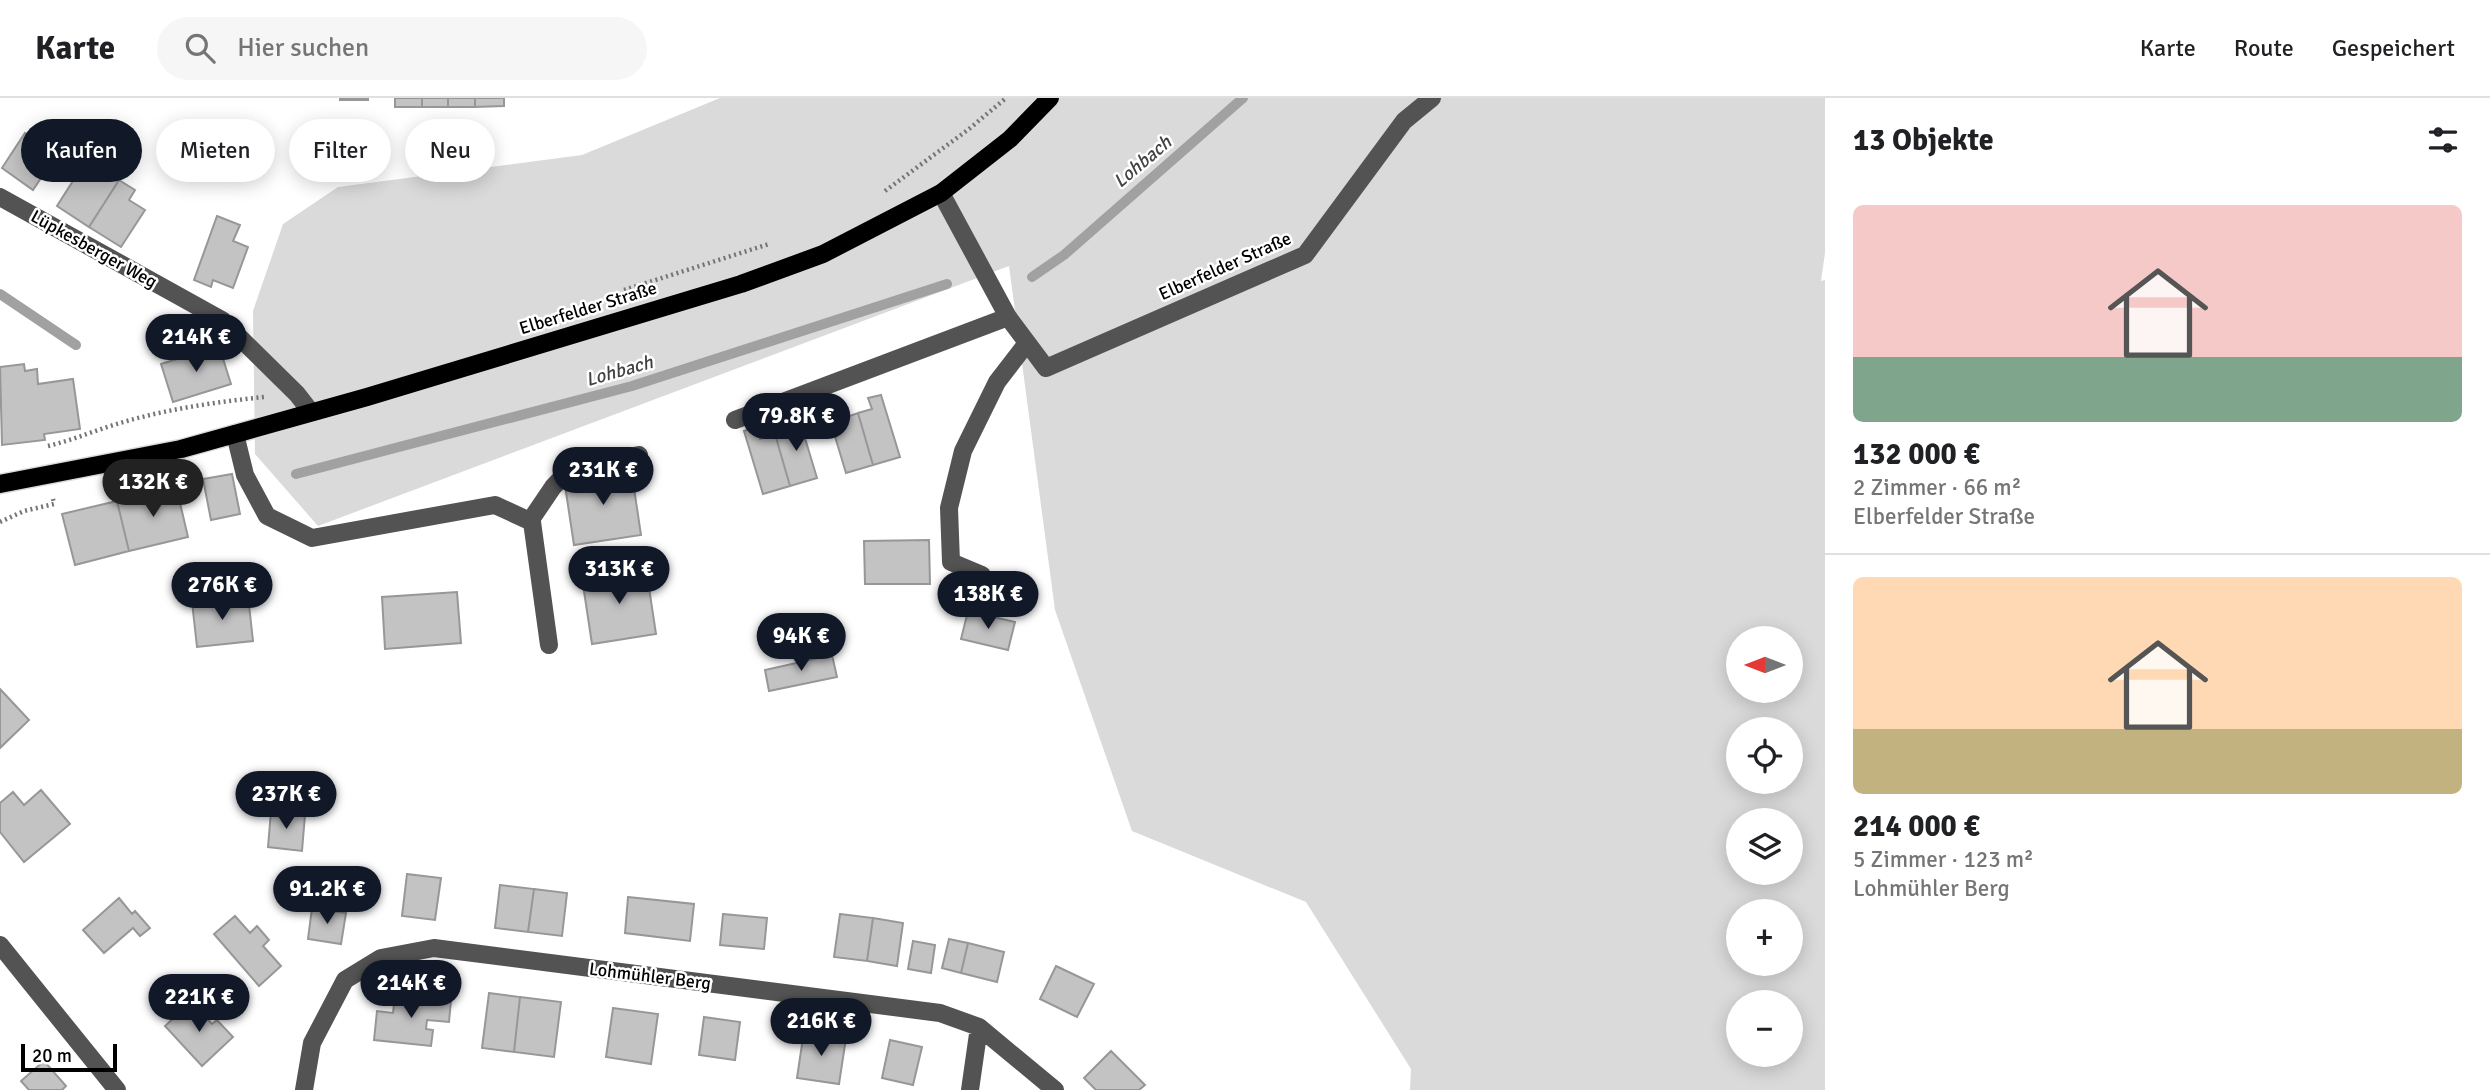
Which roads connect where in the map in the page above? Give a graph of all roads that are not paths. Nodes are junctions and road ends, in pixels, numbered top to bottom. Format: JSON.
{"nodes":[{"id":1,"x":1050,"y":98,"type":"edge"},
{"id":2,"x":1432,"y":98,"type":"edge"},
{"id":3,"x":941,"y":193,"type":"junction"},
{"id":4,"x":0,"y":197,"type":"edge"},
{"id":5,"x":1008,"y":317,"type":"junction"},
{"id":6,"x":1027,"y":343,"type":"junction"},
{"id":7,"x":311,"y":412,"type":"junction"},
{"id":8,"x":735,"y":420,"type":"dead end"},
{"id":9,"x":236,"y":434,"type":"junction"},
{"id":10,"x":639,"y":455,"type":"dead end"},
{"id":11,"x":0,"y":484,"type":"edge"},
{"id":12,"x":530,"y":521,"type":"junction"},
{"id":13,"x":982,"y":575,"type":"dead end"},
{"id":14,"x":550,"y":645,"type":"dead end"},
{"id":15,"x":0,"y":945,"type":"edge"},
{"id":16,"x":979,"y":1027,"type":"junction"},
{"id":17,"x":1054,"y":1089,"type":"edge"},
{"id":18,"x":117,"y":1090,"type":"edge"},
{"id":19,"x":304,"y":1090,"type":"edge"},
{"id":20,"x":970,"y":1090,"type":"edge"}],
"edges":[{"from":1,"to":3,"type":"main road","name":"Elberfelder Straße"},
{"from":2,"to":6,"type":"street","name":"Elberfelder Straße"},
{"from":3,"to":5,"type":"street","name":"Elberfelder Straße"},
{"from":3,"to":7,"type":"main road","name":"Elberfelder Straße"},
{"from":4,"to":7,"type":"street","name":"Lüpkesberger Weg"},
{"from":5,"to":6,"type":"street","name":"Elberfelder Straße"},
{"from":5,"to":8,"type":"street"},
{"from":6,"to":13,"type":"street"},
{"from":7,"to":9,"type":"main road","name":"Elberfelder Straße"},
{"from":9,"to":11,"type":"main road","name":"Elberfelder Straße"},
{"from":9,"to":12,"type":"street"},
{"from":10,"to":12,"type":"street"},
{"from":12,"to":14,"type":"street"},
{"from":15,"to":18,"type":"street"},
{"from":16,"to":17,"type":"street","name":"Lohmühler Berg"},
{"from":16,"to":19,"type":"street","name":"Lohmühler Berg"},
{"from":16,"to":20,"type":"street"}]}
